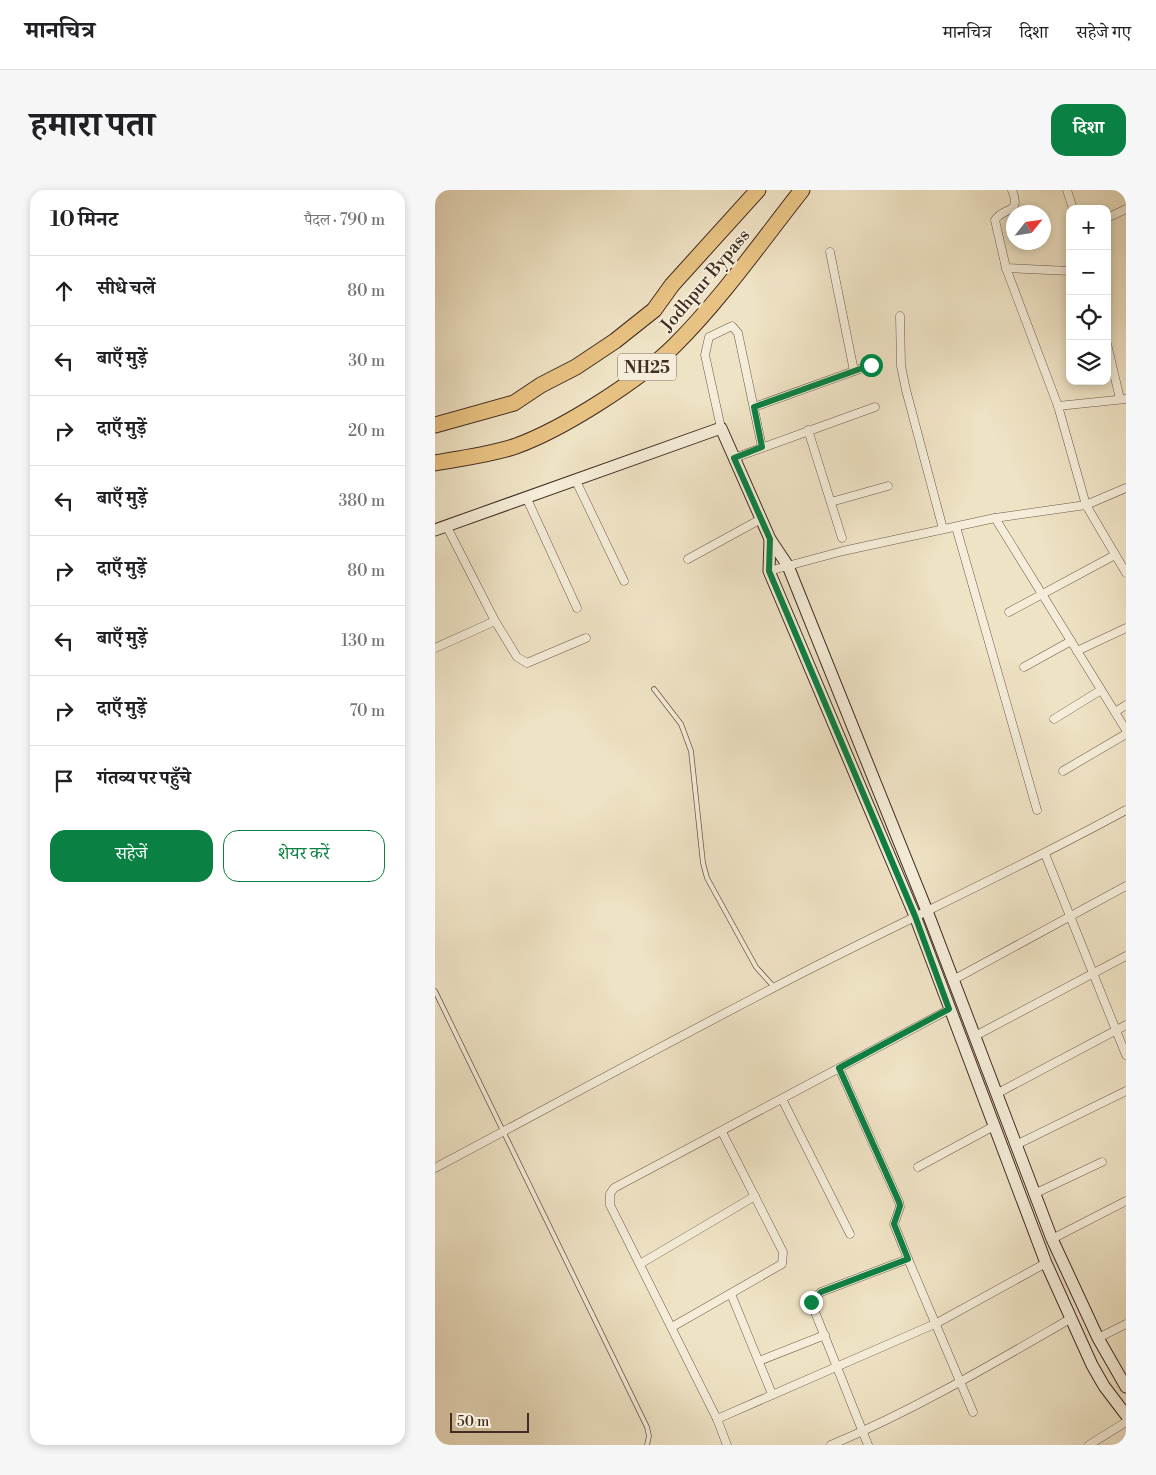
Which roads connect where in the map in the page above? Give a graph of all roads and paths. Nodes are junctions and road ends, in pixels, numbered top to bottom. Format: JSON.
{"nodes":[{"id":1,"x":758,"y":190,"type":"edge"},
{"id":2,"x":802,"y":190,"type":"edge"},
{"id":3,"x":1012,"y":190,"type":"edge"},
{"id":4,"x":1067,"y":190,"type":"edge"},
{"id":5,"x":1072,"y":205,"type":"edge"},
{"id":6,"x":1126,"y":209,"type":"edge"},
{"id":7,"x":1111,"y":216,"type":"edge"},
{"id":8,"x":830,"y":252,"type":"dead end"},
{"id":9,"x":1006,"y":268,"type":"junction"},
{"id":10,"x":1066,"y":270,"type":"edge"},
{"id":11,"x":900,"y":316,"type":"dead end"},
{"id":12,"x":1111,"y":358,"type":"edge"},
{"id":13,"x":871,"y":365,"type":"dead end"},
{"id":14,"x":854,"y":370,"type":"junction"},
{"id":15,"x":1123,"y":399,"type":"edge"},
{"id":16,"x":1058,"y":406,"type":"junction"},
{"id":17,"x":754,"y":407,"type":"junction"},
{"id":18,"x":875,"y":407,"type":"dead end"},
{"id":19,"x":435,"y":425,"type":"edge"},
{"id":20,"x":721,"y":428,"type":"junction"},
{"id":21,"x":808,"y":430,"type":"junction"},
{"id":22,"x":762,"y":447,"type":"junction"},
{"id":23,"x":734,"y":458,"type":"junction"},
{"id":24,"x":435,"y":463,"type":"edge"},
{"id":25,"x":576,"y":481,"type":"junction"},
{"id":26,"x":888,"y":486,"type":"dead end"},
{"id":27,"x":1126,"y":488,"type":"edge"},
{"id":28,"x":527,"y":499,"type":"junction"},
{"id":29,"x":831,"y":502,"type":"junction"},
{"id":30,"x":1086,"y":505,"type":"junction"},
{"id":31,"x":995,"y":518,"type":"junction"},
{"id":32,"x":761,"y":519,"type":"junction"},
{"id":33,"x":957,"y":526,"type":"junction"},
{"id":34,"x":447,"y":527,"type":"junction"},
{"id":35,"x":943,"y":529,"type":"junction"},
{"id":36,"x":435,"y":530,"type":"edge"},
{"id":37,"x":843,"y":538,"type":"dead end"},
{"id":38,"x":770,"y":539,"type":"junction"},
{"id":39,"x":1115,"y":555,"type":"junction"},
{"id":40,"x":687,"y":559,"type":"dead end"},
{"id":41,"x":1124,"y":564,"type":"edge"},
{"id":42,"x":788,"y":566,"type":"junction"},
{"id":43,"x":769,"y":571,"type":"junction"},
{"id":44,"x":1126,"y":573,"type":"edge"},
{"id":45,"x":624,"y":581,"type":"dead end"},
{"id":46,"x":1041,"y":594,"type":"junction"},
{"id":47,"x":577,"y":608,"type":"dead end"},
{"id":48,"x":1009,"y":612,"type":"dead end"},
{"id":49,"x":495,"y":620,"type":"junction"},
{"id":50,"x":1126,"y":628,"type":"edge"},
{"id":51,"x":586,"y":638,"type":"dead end"},
{"id":52,"x":1071,"y":641,"type":"junction"},
{"id":53,"x":435,"y":648,"type":"edge"},
{"id":54,"x":1077,"y":651,"type":"junction"},
{"id":55,"x":1024,"y":667,"type":"dead end"},
{"id":56,"x":654,"y":689,"type":"dead end"},
{"id":57,"x":1101,"y":690,"type":"junction"},
{"id":58,"x":1126,"y":705,"type":"edge"},
{"id":59,"x":1115,"y":712,"type":"junction"},
{"id":60,"x":1054,"y":719,"type":"dead end"},
{"id":61,"x":1126,"y":732,"type":"edge"},
{"id":62,"x":1063,"y":771,"type":"dead end"},
{"id":63,"x":1037,"y":810,"type":"dead end"},
{"id":64,"x":1126,"y":810,"type":"edge"},
{"id":65,"x":1045,"y":854,"type":"junction"},
{"id":66,"x":1126,"y":886,"type":"edge"},
{"id":67,"x":927,"y":911,"type":"junction"},
{"id":68,"x":915,"y":916,"type":"junction"},
{"id":69,"x":1070,"y":917,"type":"junction"},
{"id":70,"x":1126,"y":956,"type":"edge"},
{"id":71,"x":1092,"y":972,"type":"junction"},
{"id":72,"x":953,"y":980,"type":"junction"},
{"id":73,"x":775,"y":987,"type":"junction"},
{"id":74,"x":435,"y":991,"type":"edge"},
{"id":75,"x":949,"y":1009,"type":"junction"},
{"id":76,"x":1126,"y":1025,"type":"edge"},
{"id":77,"x":1116,"y":1030,"type":"junction"},
{"id":78,"x":975,"y":1036,"type":"junction"},
{"id":79,"x":1126,"y":1055,"type":"edge"},
{"id":80,"x":839,"y":1068,"type":"junction"},
{"id":81,"x":1126,"y":1091,"type":"edge"},
{"id":82,"x":996,"y":1094,"type":"junction"},
{"id":83,"x":782,"y":1099,"type":"junction"},
{"id":84,"x":994,"y":1126,"type":"junction"},
{"id":85,"x":504,"y":1131,"type":"junction"},
{"id":86,"x":722,"y":1132,"type":"junction"},
{"id":87,"x":1016,"y":1145,"type":"junction"},
{"id":88,"x":1102,"y":1162,"type":"dead end"},
{"id":89,"x":918,"y":1167,"type":"dead end"},
{"id":90,"x":435,"y":1168,"type":"edge"},
{"id":91,"x":1035,"y":1193,"type":"junction"},
{"id":92,"x":755,"y":1196,"type":"junction"},
{"id":93,"x":1126,"y":1201,"type":"edge"},
{"id":94,"x":850,"y":1234,"type":"dead end"},
{"id":95,"x":1052,"y":1239,"type":"junction"},
{"id":96,"x":908,"y":1259,"type":"junction"},
{"id":97,"x":1046,"y":1263,"type":"junction"},
{"id":98,"x":640,"y":1264,"type":"junction"},
{"id":99,"x":731,"y":1294,"type":"junction"},
{"id":100,"x":1070,"y":1319,"type":"junction"},
{"id":101,"x":937,"y":1323,"type":"junction"},
{"id":102,"x":1126,"y":1324,"type":"edge"},
{"id":103,"x":671,"y":1327,"type":"junction"},
{"id":104,"x":825,"y":1335,"type":"junction"},
{"id":105,"x":1098,"y":1338,"type":"junction"},
{"id":106,"x":759,"y":1361,"type":"junction"},
{"id":107,"x":837,"y":1365,"type":"junction"},
{"id":108,"x":959,"y":1382,"type":"junction"},
{"id":109,"x":1126,"y":1387,"type":"edge"},
{"id":110,"x":772,"y":1394,"type":"junction"},
{"id":111,"x":973,"y":1412,"type":"dead end"},
{"id":112,"x":1126,"y":1415,"type":"edge"},
{"id":113,"x":717,"y":1419,"type":"junction"},
{"id":114,"x":1126,"y":1422,"type":"edge"},
{"id":115,"x":862,"y":1432,"type":"junction"},
{"id":116,"x":647,"y":1445,"type":"edge"},
{"id":117,"x":727,"y":1445,"type":"edge"},
{"id":118,"x":831,"y":1445,"type":"edge"},
{"id":119,"x":868,"y":1445,"type":"edge"},
{"id":120,"x":1089,"y":1445,"type":"edge"}],
"edges":[{"from":1,"to":19,"type":"highway","name":"Jodhpur Bypass","number":"NH25"},
{"from":2,"to":24,"type":"highway","name":"Jodhpur Bypass","number":"NH25"},
{"from":3,"to":9,"type":"street"},
{"from":4,"to":5,"type":"street"},
{"from":6,"to":7,"type":"street"},
{"from":8,"to":14,"type":"street"},
{"from":9,"to":10,"type":"street"},
{"from":9,"to":16,"type":"street"},
{"from":11,"to":35,"type":"street"},
{"from":12,"to":15,"type":"street"},
{"from":13,"to":14,"type":"street"},
{"from":14,"to":17,"type":"street"},
{"from":15,"to":16,"type":"street"},
{"from":16,"to":30,"type":"street"},
{"from":17,"to":20,"type":"street"},
{"from":17,"to":22,"type":"street"},
{"from":18,"to":21,"type":"street"},
{"from":20,"to":23,"type":"main road"},
{"from":20,"to":25,"type":"main road"},
{"from":21,"to":22,"type":"street"},
{"from":21,"to":29,"type":"street"},
{"from":22,"to":23,"type":"street"},
{"from":23,"to":32,"type":"main road"},
{"from":25,"to":28,"type":"main road"},
{"from":25,"to":45,"type":"street"},
{"from":26,"to":29,"type":"street"},
{"from":27,"to":30,"type":"street"},
{"from":28,"to":34,"type":"main road"},
{"from":28,"to":47,"type":"street"},
{"from":29,"to":37,"type":"street"},
{"from":30,"to":31,"type":"street"},
{"from":30,"to":39,"type":"street"},
{"from":31,"to":33,"type":"street"},
{"from":31,"to":46,"type":"street"},
{"from":32,"to":38,"type":"main road"},
{"from":32,"to":40,"type":"street"},
{"from":33,"to":35,"type":"street"},
{"from":33,"to":63,"type":"street"},
{"from":34,"to":36,"type":"main road"},
{"from":34,"to":49,"type":"street"},
{"from":35,"to":42,"type":"street"},
{"from":38,"to":42,"type":"main road"},
{"from":38,"to":43,"type":"main road"},
{"from":39,"to":41,"type":"street"},
{"from":39,"to":46,"type":"street"},
{"from":41,"to":44,"type":"street"},
{"from":42,"to":43,"type":"street"},
{"from":42,"to":67,"type":"main road"},
{"from":43,"to":68,"type":"main road"},
{"from":46,"to":48,"type":"street"},
{"from":46,"to":52,"type":"street"},
{"from":49,"to":51,"type":"street"},
{"from":49,"to":53,"type":"street"},
{"from":50,"to":54,"type":"street"},
{"from":52,"to":54,"type":"street"},
{"from":52,"to":55,"type":"street"},
{"from":54,"to":57,"type":"street"},
{"from":56,"to":73,"type":"lane"},
{"from":57,"to":59,"type":"street"},
{"from":57,"to":60,"type":"street"},
{"from":58,"to":59,"type":"street"},
{"from":59,"to":61,"type":"street"},
{"from":61,"to":62,"type":"street"},
{"from":64,"to":65,"type":"street"},
{"from":65,"to":67,"type":"street"},
{"from":65,"to":69,"type":"street"},
{"from":66,"to":69,"type":"street"},
{"from":67,"to":68,"type":"street"},
{"from":67,"to":72,"type":"main road"},
{"from":68,"to":73,"type":"street"},
{"from":68,"to":75,"type":"main road"},
{"from":69,"to":71,"type":"street"},
{"from":69,"to":72,"type":"street"},
{"from":70,"to":71,"type":"street"},
{"from":71,"to":77,"type":"street"},
{"from":71,"to":78,"type":"street"},
{"from":72,"to":78,"type":"main road"},
{"from":73,"to":85,"type":"street"},
{"from":74,"to":85,"type":"lane"},
{"from":75,"to":80,"type":"street"},
{"from":75,"to":84,"type":"main road"},
{"from":76,"to":77,"type":"street"},
{"from":77,"to":79,"type":"street"},
{"from":77,"to":82,"type":"street"},
{"from":78,"to":82,"type":"main road"},
{"from":80,"to":83,"type":"street"},
{"from":80,"to":96,"type":"street"},
{"from":81,"to":87,"type":"street"},
{"from":82,"to":87,"type":"main road"},
{"from":83,"to":86,"type":"street"},
{"from":83,"to":94,"type":"street"},
{"from":84,"to":89,"type":"street"},
{"from":84,"to":97,"type":"main road"},
{"from":85,"to":90,"type":"street"},
{"from":85,"to":116,"type":"lane"},
{"from":86,"to":92,"type":"street"},
{"from":86,"to":98,"type":"street"},
{"from":87,"to":91,"type":"main road"},
{"from":88,"to":91,"type":"street"},
{"from":91,"to":95,"type":"main road"},
{"from":92,"to":98,"type":"street"},
{"from":92,"to":99,"type":"street"},
{"from":93,"to":95,"type":"street"},
{"from":95,"to":105,"type":"main road"},
{"from":96,"to":101,"type":"street"},
{"from":96,"to":104,"type":"street"},
{"from":97,"to":100,"type":"main road"},
{"from":97,"to":101,"type":"street"},
{"from":98,"to":103,"type":"street"},
{"from":99,"to":103,"type":"street"},
{"from":99,"to":106,"type":"street"},
{"from":100,"to":108,"type":"street"},
{"from":100,"to":112,"type":"main road"},
{"from":101,"to":107,"type":"street"},
{"from":101,"to":108,"type":"street"},
{"from":102,"to":105,"type":"street"},
{"from":103,"to":113,"type":"street"},
{"from":104,"to":106,"type":"street"},
{"from":104,"to":107,"type":"street"},
{"from":105,"to":109,"type":"main road"},
{"from":106,"to":110,"type":"street"},
{"from":107,"to":110,"type":"street"},
{"from":107,"to":115,"type":"street"},
{"from":108,"to":111,"type":"street"},
{"from":108,"to":115,"type":"street"},
{"from":110,"to":113,"type":"street"},
{"from":113,"to":117,"type":"street"},
{"from":114,"to":120,"type":"street"},
{"from":115,"to":118,"type":"street"},
{"from":115,"to":119,"type":"street"}]}
